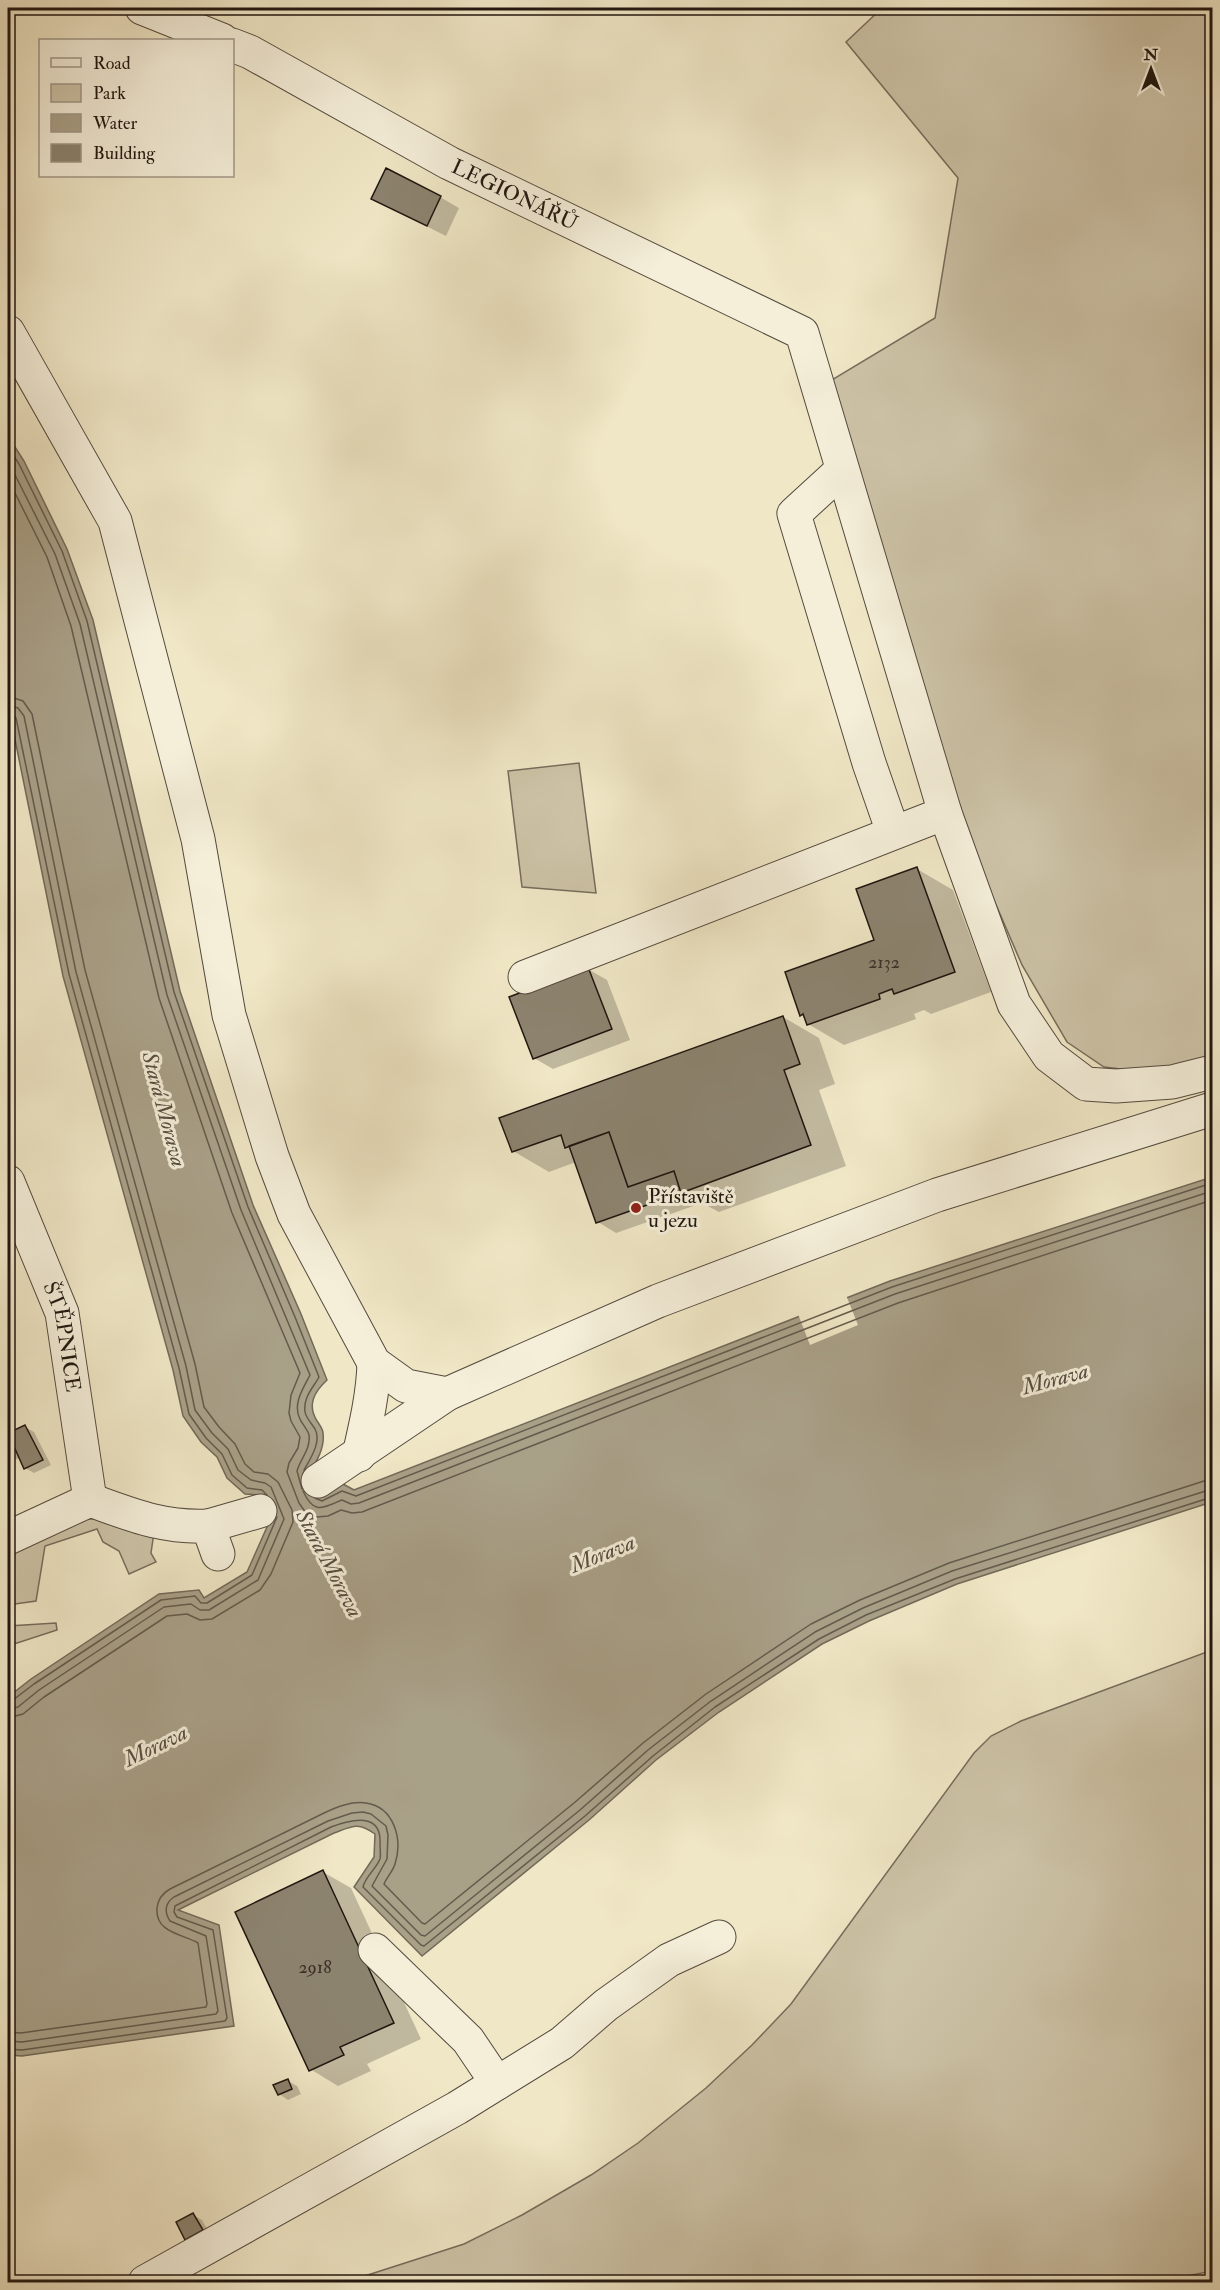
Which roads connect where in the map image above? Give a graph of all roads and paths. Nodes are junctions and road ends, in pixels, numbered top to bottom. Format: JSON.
{"nodes":[{"id":1,"x":142,"y":8,"type":"edge"},
{"id":2,"x":220,"y":39,"type":"edge"},
{"id":3,"x":234,"y":46,"type":"edge"},
{"id":4,"x":8,"y":332,"type":"edge"},
{"id":5,"x":842,"y":470,"type":"junction"},
{"id":6,"x":945,"y":813,"type":"junction"},
{"id":7,"x":893,"y":832,"type":"junction"},
{"id":8,"x":525,"y":977,"type":"dead end"},
{"id":9,"x":1212,"y":1072,"type":"edge"},
{"id":10,"x":1212,"y":1109,"type":"edge"},
{"id":11,"x":8,"y":1184,"type":"edge"},
{"id":12,"x":374,"y":1364,"type":"junction"},
{"id":13,"x":447,"y":1394,"type":"junction"},
{"id":14,"x":359,"y":1455,"type":"junction"},
{"id":15,"x":318,"y":1481,"type":"dead end"},
{"id":16,"x":90,"y":1500,"type":"junction"},
{"id":17,"x":260,"y":1511,"type":"dead end"},
{"id":18,"x":8,"y":1539,"type":"edge"},
{"id":19,"x":719,"y":1937,"type":"dead end"},
{"id":20,"x":375,"y":1950,"type":"dead end"},
{"id":21,"x":497,"y":2083,"type":"junction"},
{"id":22,"x":145,"y":2283,"type":"edge"}],
"edges":[{"from":1,"to":2,"type":"street"},
{"from":3,"to":5,"type":"street","name":"LEGIONÁŘŮ"},
{"from":4,"to":12,"type":"street"},
{"from":5,"to":6,"type":"street"},
{"from":5,"to":7,"type":"street"},
{"from":6,"to":7,"type":"street"},
{"from":6,"to":9,"type":"street"},
{"from":7,"to":8,"type":"street"},
{"from":10,"to":13,"type":"street"},
{"from":11,"to":16,"type":"street","name":"ŠTĚPNICE"},
{"from":12,"to":13,"type":"street"},
{"from":12,"to":14,"type":"street"},
{"from":13,"to":14,"type":"street"},
{"from":14,"to":15,"type":"street"},
{"from":16,"to":17,"type":"street"},
{"from":16,"to":18,"type":"street"},
{"from":19,"to":21,"type":"street"},
{"from":20,"to":21,"type":"street"},
{"from":21,"to":22,"type":"street"}]}
